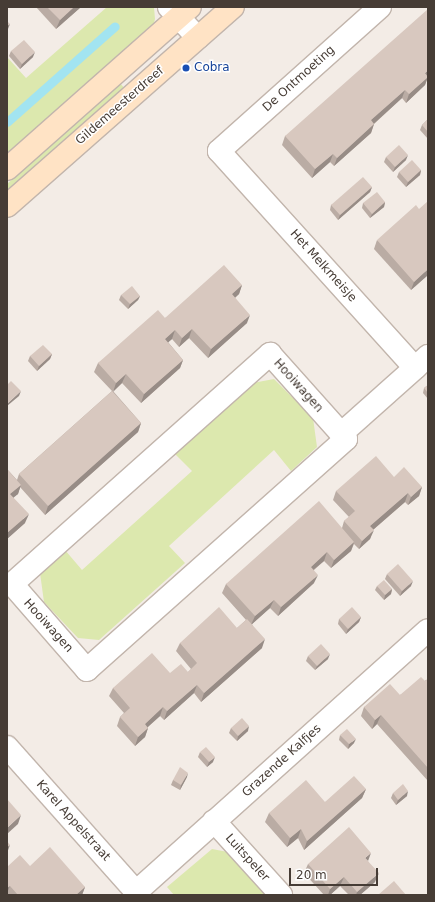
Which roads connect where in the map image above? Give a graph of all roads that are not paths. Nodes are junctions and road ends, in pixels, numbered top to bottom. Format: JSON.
{"nodes":[{"id":1,"x":233,"y":7,"type":"edge"},
{"id":2,"x":380,"y":7,"type":"edge"},
{"id":3,"x":179,"y":10,"type":"edge"},
{"id":4,"x":198,"y":38,"type":"junction"},
{"id":5,"x":219,"y":151,"type":"joint"},
{"id":6,"x":7,"y":169,"type":"edge"},
{"id":7,"x":7,"y":206,"type":"edge"},
{"id":8,"x":421,"y":362,"type":"edge"},
{"id":9,"x":341,"y":434,"type":"junction"},
{"id":10,"x":426,"y":636,"type":"edge"},
{"id":11,"x":7,"y":747,"type":"edge"},
{"id":12,"x":214,"y":821,"type":"junction"},
{"id":13,"x":137,"y":894,"type":"edge"},
{"id":14,"x":281,"y":895,"type":"edge"}],
"edges":[{"from":1,"to":4,"type":"street","name":"Gildemeesterdreef"},
{"from":2,"to":5,"type":"street","name":"De Ontmoeting"},
{"from":3,"to":4,"type":"street"},
{"from":3,"to":6,"type":"street"},
{"from":4,"to":7,"type":"street","name":"Gildemeesterdreef"},
{"from":5,"to":8,"type":"street","name":"Het Melkmeisje"},
{"from":8,"to":9,"type":"street","name":"Hooiwagen"},
{"from":9,"to":9,"type":"street","name":"Hooiwagen"},
{"from":10,"to":12,"type":"street","name":"Grazende Kalfjes"},
{"from":11,"to":13,"type":"street","name":"Karel Appelstraat"},
{"from":12,"to":13,"type":"street","name":"Grazende Kalfjes"},
{"from":12,"to":14,"type":"street","name":"Luitspeler"}]}
